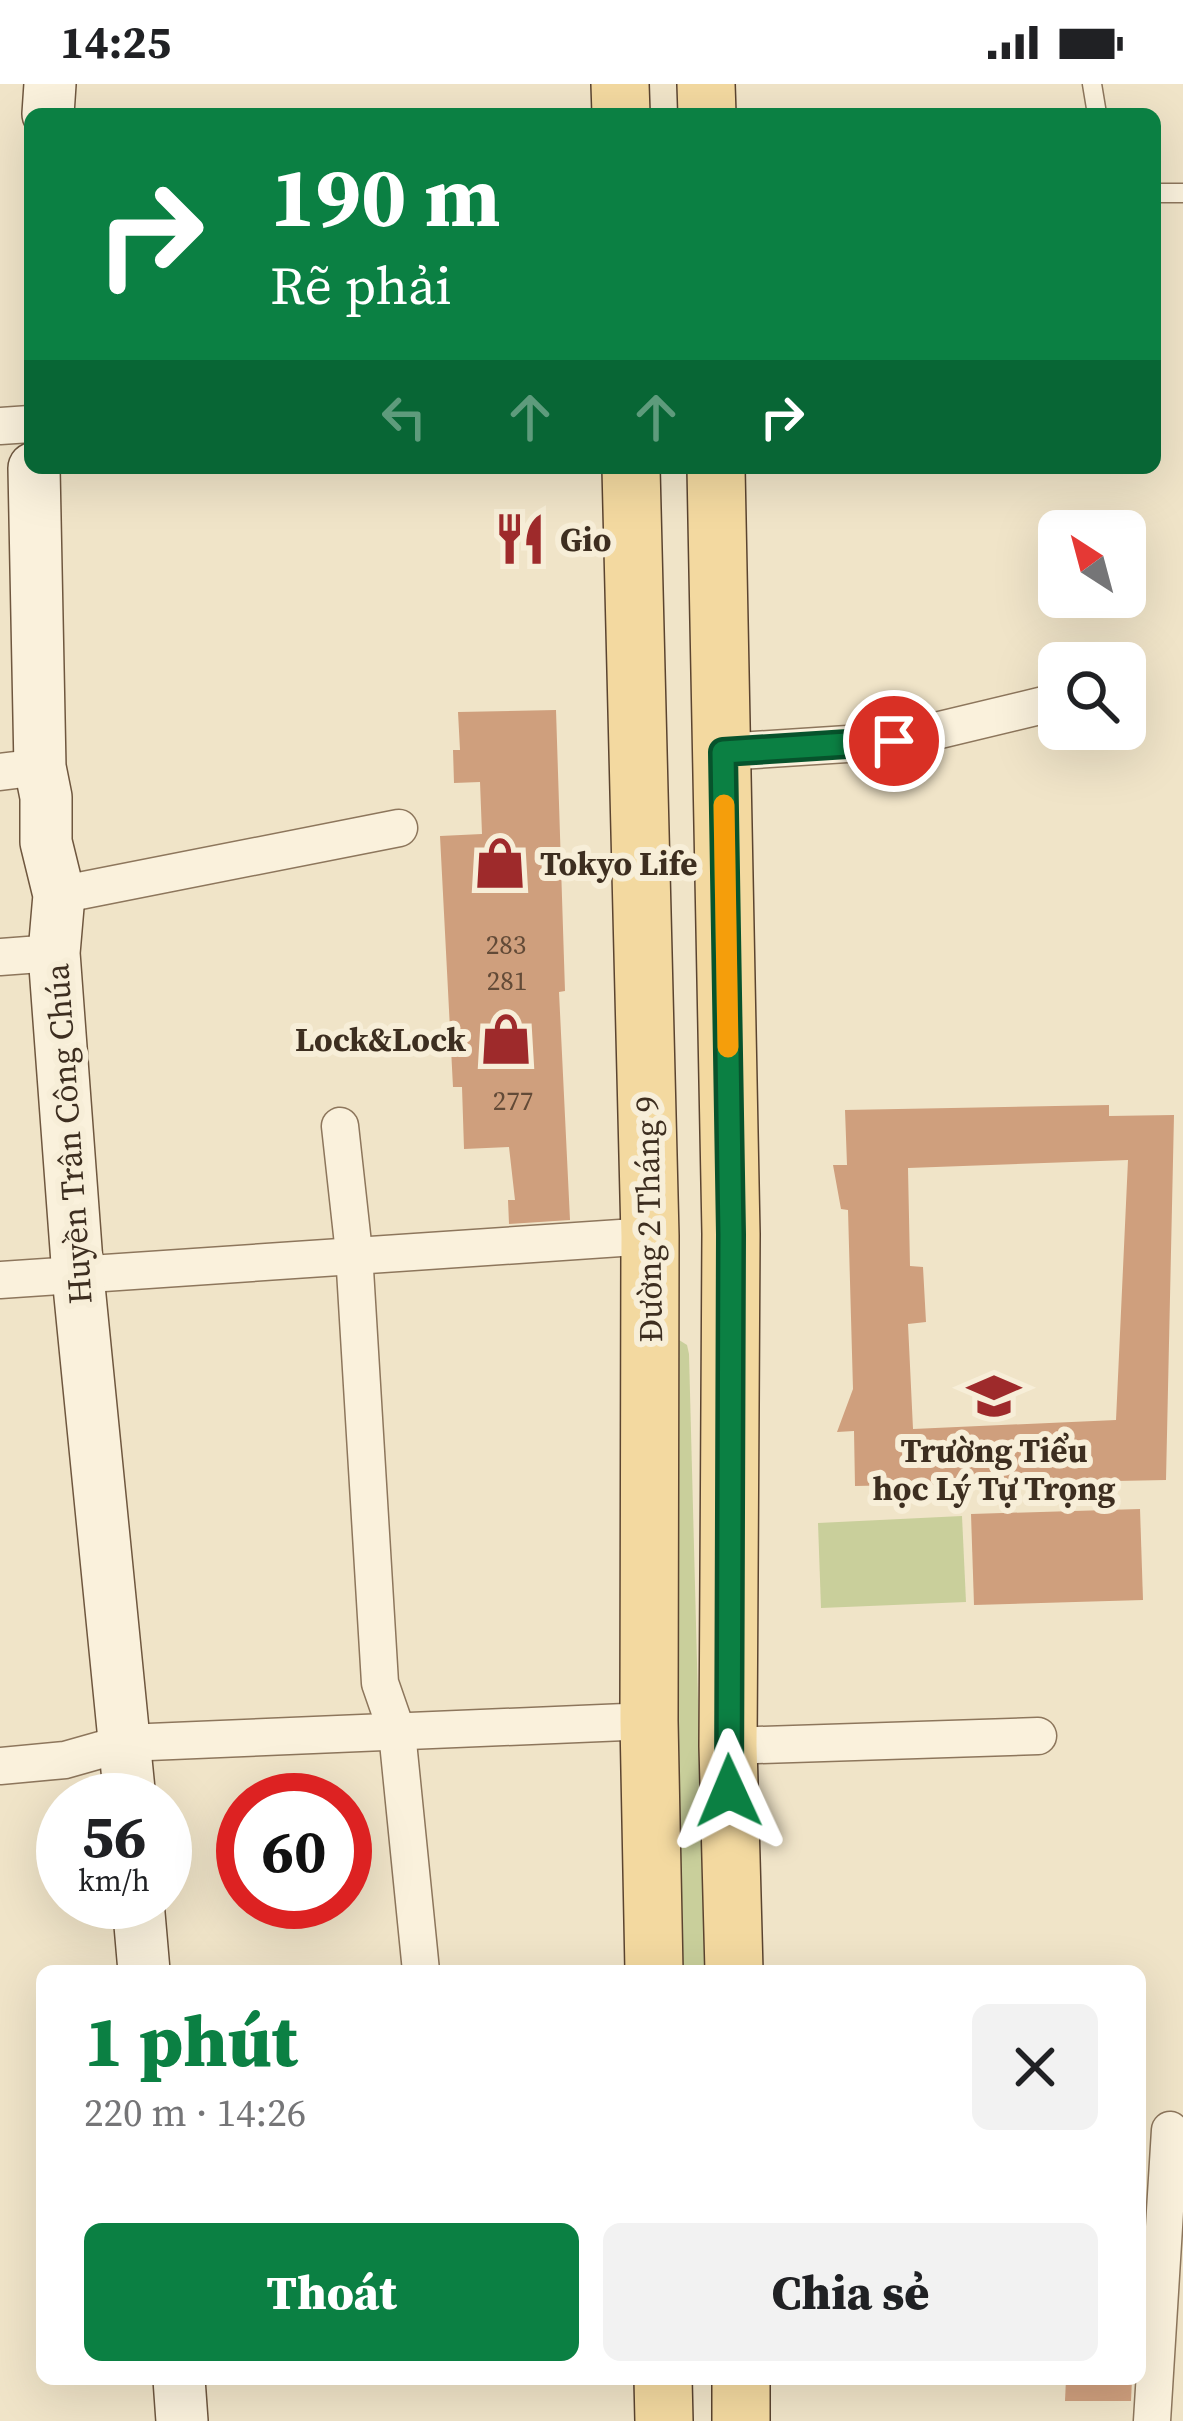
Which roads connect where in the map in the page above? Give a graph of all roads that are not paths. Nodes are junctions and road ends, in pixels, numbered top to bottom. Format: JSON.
{"nodes":[{"id":1,"x":34,"y":474,"type":"edge"},
{"id":2,"x":717,"y":490,"type":"edge"},
{"id":3,"x":632,"y":493,"type":"edge"},
{"id":4,"x":1038,"y":706,"type":"edge"},
{"id":5,"x":723,"y":752,"type":"junction"},
{"id":6,"x":20,"y":770,"type":"edge"},
{"id":7,"x":399,"y":828,"type":"dead end"},
{"id":8,"x":58,"y":895,"type":"junction"},
{"id":9,"x":54,"y":952,"type":"junction"},
{"id":10,"x":0,"y":957,"type":"edge"},
{"id":11,"x":340,"y":1126,"type":"dead end"},
{"id":12,"x":731,"y":1234,"type":"junction"},
{"id":13,"x":650,"y":1236,"type":"junction"},
{"id":14,"x":354,"y":1253,"type":"junction"},
{"id":15,"x":78,"y":1276,"type":"junction"},
{"id":16,"x":0,"y":1280,"type":"edge"},
{"id":17,"x":649,"y":1721,"type":"junction"},
{"id":18,"x":397,"y":1732,"type":"junction"},
{"id":19,"x":1038,"y":1736,"type":"dead end"},
{"id":20,"x":125,"y":1742,"type":"junction"},
{"id":21,"x":728,"y":1746,"type":"junction"},
{"id":22,"x":0,"y":1766,"type":"edge"},
{"id":23,"x":128,"y":1773,"type":"edge"},
{"id":24,"x":140,"y":1929,"type":"edge"},
{"id":25,"x":143,"y":1965,"type":"edge"},
{"id":26,"x":420,"y":1965,"type":"edge"},
{"id":27,"x":654,"y":1965,"type":"edge"},
{"id":28,"x":734,"y":1965,"type":"edge"},
{"id":29,"x":1170,"y":2130,"type":"dead end"},
{"id":30,"x":179,"y":2385,"type":"edge"},
{"id":31,"x":663,"y":2385,"type":"edge"},
{"id":32,"x":741,"y":2385,"type":"edge"},
{"id":33,"x":182,"y":2421,"type":"edge"},
{"id":34,"x":664,"y":2421,"type":"edge"},
{"id":35,"x":741,"y":2421,"type":"edge"},
{"id":36,"x":1152,"y":2421,"type":"edge"}],
"edges":[{"from":1,"to":6,"type":"street","name":"Huyền Trân Công Chúa"},
{"from":2,"to":3,"type":"main road"},
{"from":2,"to":5,"type":"main road"},
{"from":3,"to":13,"type":"main road","name":"Đường 2 Tháng 9"},
{"from":4,"to":5,"type":"street"},
{"from":5,"to":12,"type":"main road"},
{"from":6,"to":8,"type":"street","name":"Huyền Trân Công Chúa"},
{"from":7,"to":8,"type":"street"},
{"from":8,"to":9,"type":"street","name":"Huyền Trân Công Chúa"},
{"from":9,"to":10,"type":"street"},
{"from":9,"to":15,"type":"street","name":"Huyền Trân Công Chúa"},
{"from":11,"to":14,"type":"street"},
{"from":12,"to":13,"type":"main road"},
{"from":12,"to":21,"type":"main road"},
{"from":13,"to":14,"type":"street"},
{"from":13,"to":17,"type":"main road","name":"Đường 2 Tháng 9"},
{"from":14,"to":15,"type":"street"},
{"from":14,"to":18,"type":"street"},
{"from":15,"to":16,"type":"street"},
{"from":15,"to":20,"type":"street","name":"Huyền Trân Công Chúa"},
{"from":17,"to":18,"type":"street"},
{"from":17,"to":27,"type":"main road","name":"Đường 2 Tháng 9"},
{"from":18,"to":20,"type":"street"},
{"from":18,"to":26,"type":"street"},
{"from":19,"to":21,"type":"street"},
{"from":20,"to":22,"type":"street"},
{"from":20,"to":23,"type":"street","name":"Huyền Trân Công Chúa"},
{"from":21,"to":28,"type":"main road"},
{"from":24,"to":25,"type":"street"},
{"from":29,"to":36,"type":"street"},
{"from":30,"to":33,"type":"street"},
{"from":31,"to":34,"type":"main road"},
{"from":32,"to":35,"type":"main road"}]}
